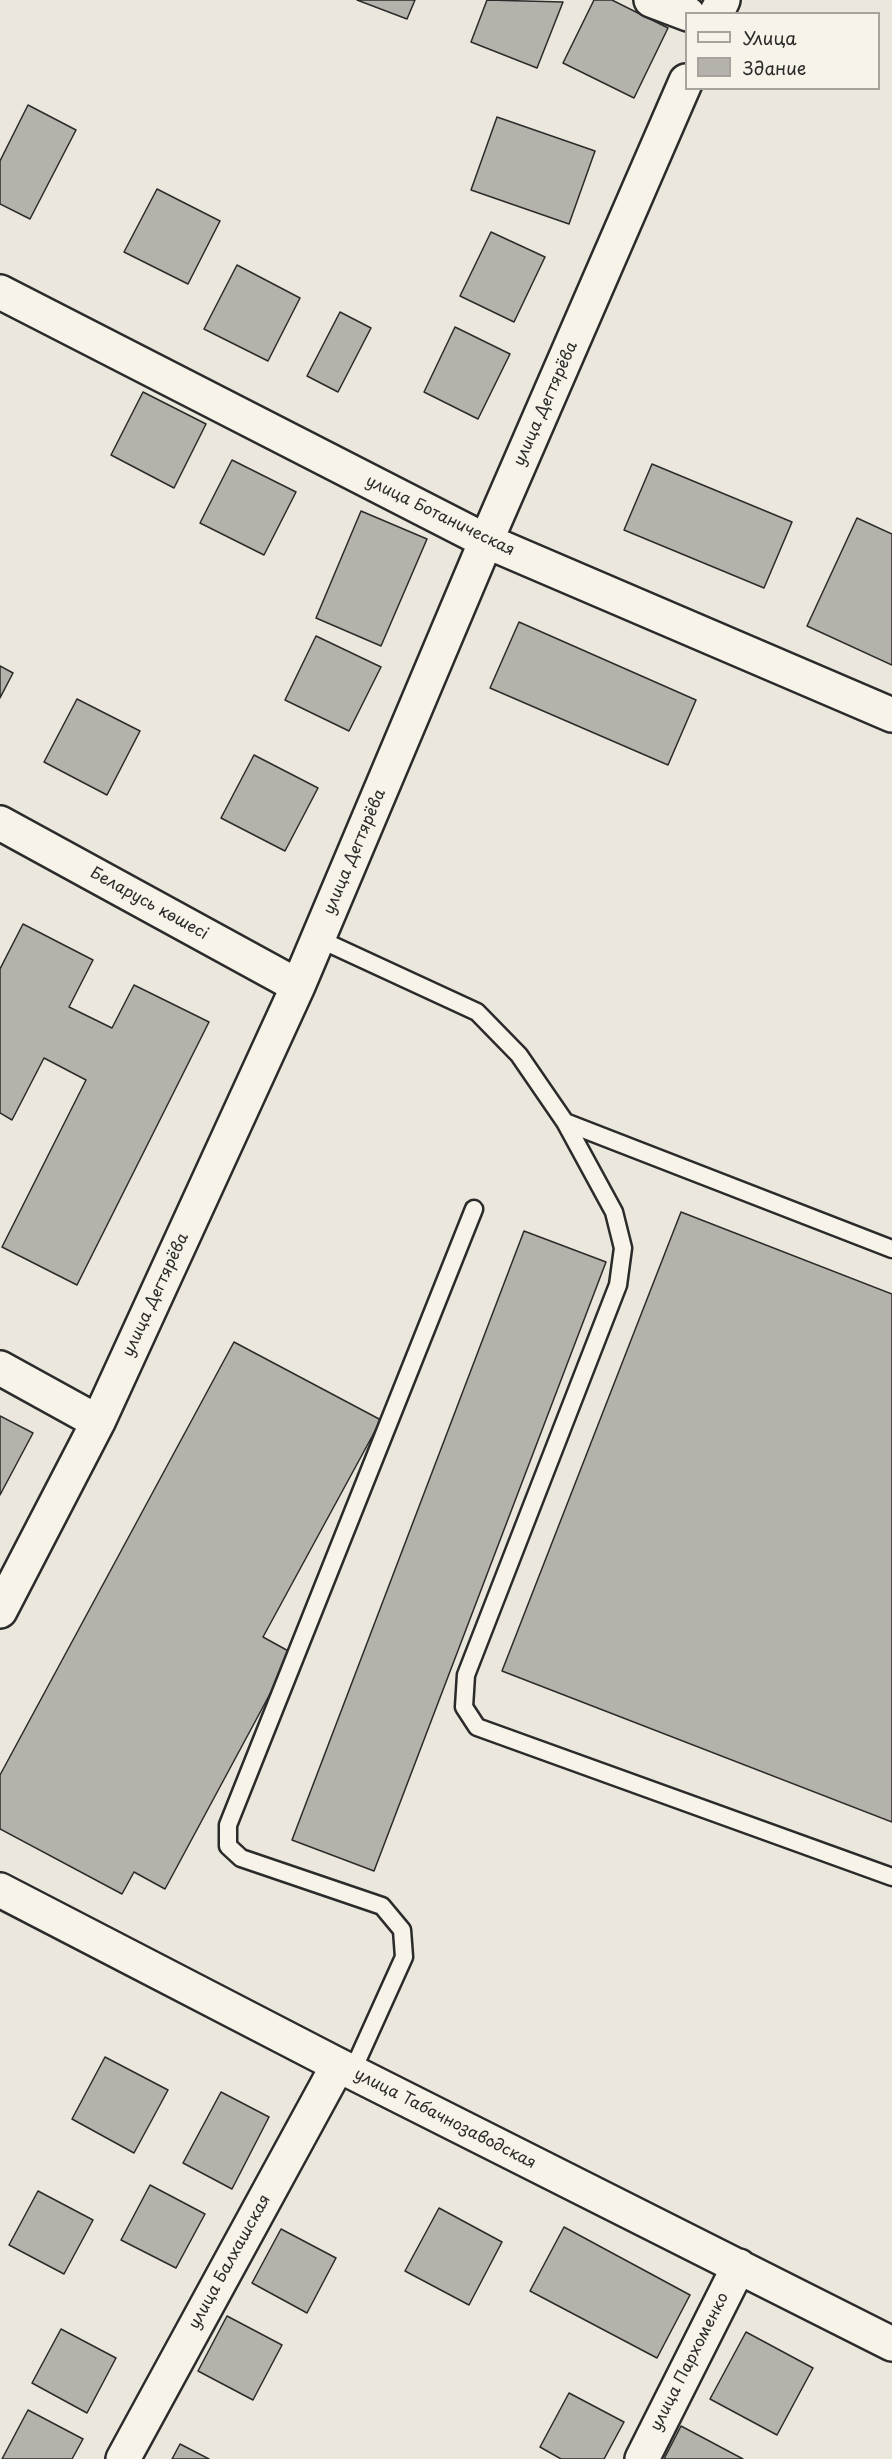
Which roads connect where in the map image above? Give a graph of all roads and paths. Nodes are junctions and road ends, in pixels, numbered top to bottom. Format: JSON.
{"nodes":[{"id":1,"x":651,"y":0,"type":"edge"},
{"id":2,"x":685,"y":13,"type":"edge"},
{"id":3,"x":685,"y":86,"type":"edge"},
{"id":4,"x":0,"y":292,"type":"edge"},
{"id":5,"x":486,"y":541,"type":"junction"},
{"id":6,"x":892,"y":715,"type":"edge"},
{"id":7,"x":0,"y":823,"type":"edge"},
{"id":8,"x":319,"y":939,"type":"junction"},
{"id":9,"x":298,"y":986,"type":"junction"},
{"id":10,"x":565,"y":1122,"type":"junction"},
{"id":11,"x":474,"y":1209,"type":"dead end"},
{"id":12,"x":892,"y":1249,"type":"edge"},
{"id":13,"x":0,"y":1368,"type":"edge"},
{"id":14,"x":98,"y":1422,"type":"junction"},
{"id":15,"x":0,"y":1611,"type":"edge"},
{"id":16,"x":892,"y":1877,"type":"edge"},
{"id":17,"x":0,"y":1890,"type":"edge"},
{"id":18,"x":345,"y":2069,"type":"junction"},
{"id":19,"x":739,"y":2266,"type":"junction"},
{"id":20,"x":892,"y":2344,"type":"edge"},
{"id":21,"x":123,"y":2459,"type":"edge"},
{"id":22,"x":642,"y":2459,"type":"edge"}],
"edges":[{"from":1,"to":2,"type":"street"},
{"from":3,"to":5,"type":"street","name":"улица Дегтярёва"},
{"from":4,"to":5,"type":"street","name":"улица Ботаническая"},
{"from":5,"to":6,"type":"street","name":"улица Ботаническая"},
{"from":5,"to":8,"type":"street","name":"улица Дегтярёва"},
{"from":7,"to":9,"type":"street","name":"Беларусь көшесі"},
{"from":8,"to":9,"type":"street","name":"улица Дегтярёва"},
{"from":8,"to":10,"type":"lane"},
{"from":9,"to":14,"type":"street","name":"улица Дегтярёва"},
{"from":10,"to":12,"type":"lane"},
{"from":10,"to":16,"type":"lane"},
{"from":11,"to":18,"type":"lane"},
{"from":13,"to":14,"type":"street"},
{"from":14,"to":15,"type":"street","name":"улица Дегтярёва"},
{"from":17,"to":18,"type":"street","name":"улица Табачнозаводская"},
{"from":18,"to":19,"type":"street","name":"улица Табачнозаводская"},
{"from":18,"to":21,"type":"street","name":"улица Балхашская"},
{"from":19,"to":20,"type":"street","name":"улица Табачнозаводская"},
{"from":19,"to":22,"type":"street","name":"улица Пархоменко"}]}
